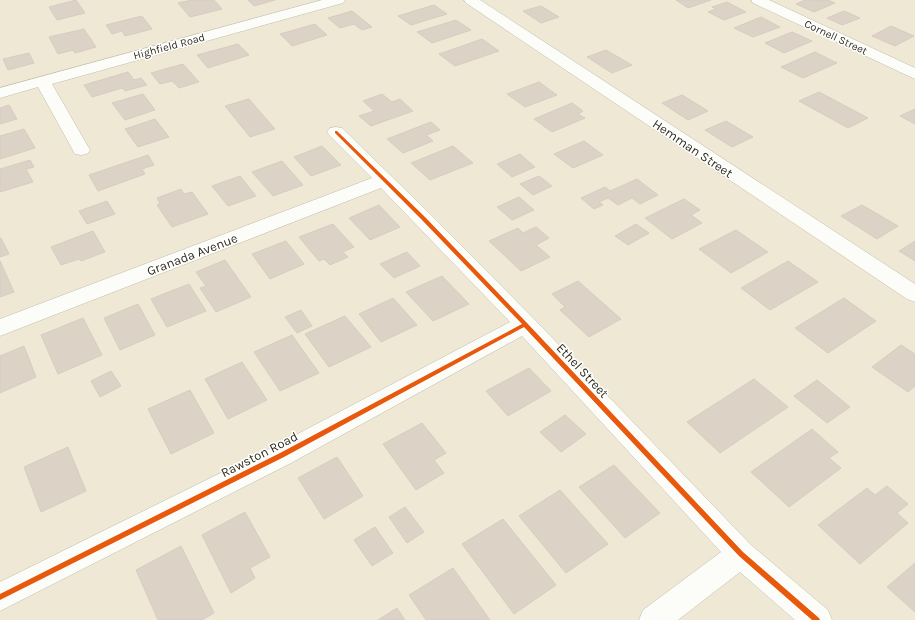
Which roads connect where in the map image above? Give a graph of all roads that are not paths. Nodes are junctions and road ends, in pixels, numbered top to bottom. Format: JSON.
{"nodes":[{"id":1,"x":338,"y":0,"type":"edge"},
{"id":2,"x":471,"y":0,"type":"edge"},
{"id":3,"x":758,"y":0,"type":"edge"},
{"id":4,"x":915,"y":74,"type":"edge"},
{"id":5,"x":43,"y":82,"type":"junction"},
{"id":6,"x":0,"y":93,"type":"edge"},
{"id":7,"x":336,"y":132,"type":"dead end"},
{"id":8,"x":81,"y":150,"type":"dead end"},
{"id":9,"x":384,"y":180,"type":"junction"},
{"id":10,"x":915,"y":294,"type":"edge"},
{"id":11,"x":525,"y":324,"type":"junction"},
{"id":12,"x":0,"y":328,"type":"edge"},
{"id":13,"x":741,"y":554,"type":"junction"},
{"id":14,"x":0,"y":597,"type":"edge"},
{"id":15,"x":654,"y":620,"type":"edge"},
{"id":16,"x":817,"y":620,"type":"edge"}],
"edges":[{"from":1,"to":5,"type":"street","name":"Highfield Road"},
{"from":2,"to":10,"type":"street","name":"Hemman Street"},
{"from":3,"to":4,"type":"street","name":"Cornell Street"},
{"from":5,"to":6,"type":"street","name":"Highfield Road"},
{"from":5,"to":8,"type":"street"},
{"from":7,"to":9,"type":"street","name":"Ethel Street"},
{"from":9,"to":11,"type":"street","name":"Ethel Street"},
{"from":9,"to":12,"type":"street","name":"Granada Avenue"},
{"from":11,"to":13,"type":"street","name":"Ethel Street"},
{"from":11,"to":14,"type":"street","name":"Rawston Road"},
{"from":13,"to":15,"type":"street"},
{"from":13,"to":16,"type":"street","name":"Ethel Street"}]}
